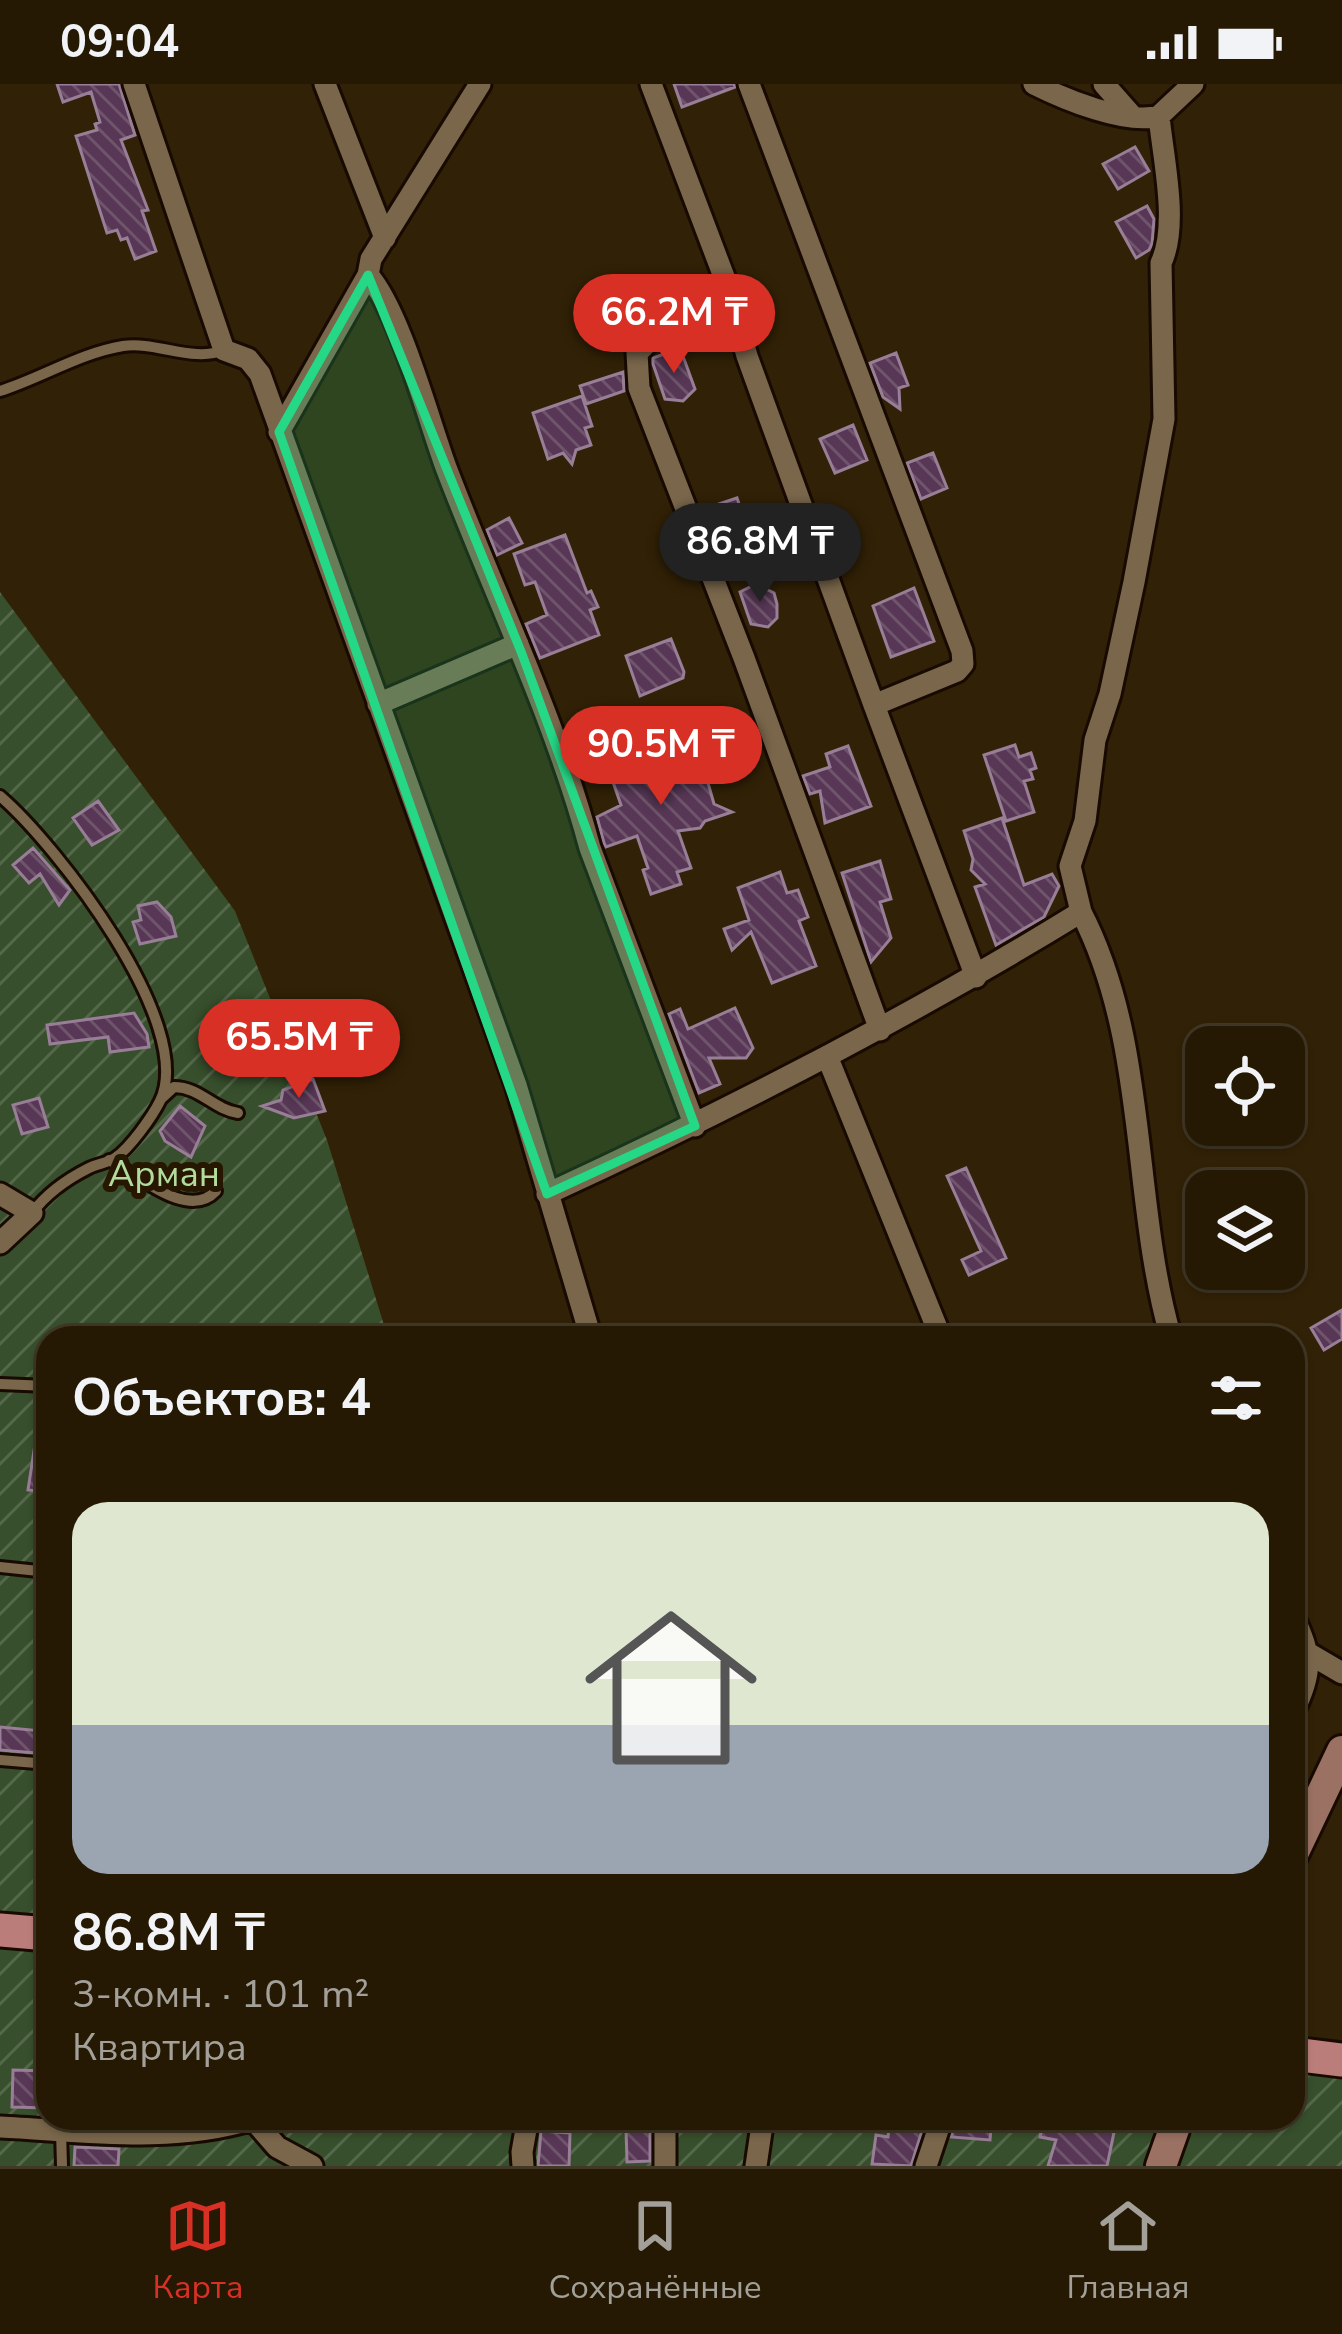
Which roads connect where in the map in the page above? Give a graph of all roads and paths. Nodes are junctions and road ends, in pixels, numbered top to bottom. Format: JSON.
{"nodes":[{"id":1,"x":134,"y":84,"type":"edge"},
{"id":2,"x":325,"y":84,"type":"edge"},
{"id":3,"x":480,"y":84,"type":"edge"},
{"id":4,"x":651,"y":84,"type":"edge"},
{"id":5,"x":749,"y":84,"type":"edge"},
{"id":6,"x":1034,"y":84,"type":"edge"},
{"id":7,"x":1104,"y":84,"type":"edge"},
{"id":8,"x":1193,"y":84,"type":"edge"},
{"id":9,"x":1159,"y":116,"type":"junction"},
{"id":10,"x":1133,"y":117,"type":"junction"},
{"id":11,"x":385,"y":238,"type":"junction"},
{"id":12,"x":368,"y":275,"type":"junction"},
{"id":13,"x":734,"y":306,"type":"junction"},
{"id":14,"x":224,"y":350,"type":"junction"},
{"id":15,"x":0,"y":391,"type":"edge"},
{"id":16,"x":279,"y":432,"type":"junction"},
{"id":17,"x":518,"y":644,"type":"junction"},
{"id":18,"x":378,"y":704,"type":"junction"},
{"id":19,"x":874,"y":705,"type":"junction"},
{"id":20,"x":0,"y":796,"type":"edge"},
{"id":21,"x":1081,"y":912,"type":"junction"},
{"id":22,"x":976,"y":976,"type":"junction"},
{"id":23,"x":880,"y":1030,"type":"junction"},
{"id":24,"x":827,"y":1056,"type":"junction"},
{"id":25,"x":162,"y":1098,"type":"junction"},
{"id":26,"x":238,"y":1113,"type":"dead end"},
{"id":27,"x":695,"y":1126,"type":"junction"},
{"id":28,"x":109,"y":1160,"type":"junction"},
{"id":29,"x":216,"y":1191,"type":"dead end"},
{"id":30,"x":0,"y":1194,"type":"edge"},
{"id":31,"x":548,"y":1194,"type":"junction"},
{"id":32,"x":32,"y":1213,"type":"junction"},
{"id":33,"x":0,"y":1243,"type":"edge"},
{"id":34,"x":587,"y":1326,"type":"edge"},
{"id":35,"x":936,"y":1326,"type":"edge"},
{"id":36,"x":1168,"y":1326,"type":"edge"},
{"id":37,"x":0,"y":1384,"type":"edge"},
{"id":38,"x":36,"y":1386,"type":"edge"},
{"id":39,"x":0,"y":1567,"type":"edge"},
{"id":40,"x":36,"y":1571,"type":"edge"},
{"id":41,"x":1305,"y":1646,"type":"edge"},
{"id":42,"x":1308,"y":1653,"type":"junction"},
{"id":43,"x":1342,"y":1672,"type":"edge"},
{"id":44,"x":1305,"y":1688,"type":"edge"},
{"id":45,"x":1342,"y":1751,"type":"edge"},
{"id":46,"x":0,"y":1760,"type":"edge"},
{"id":47,"x":36,"y":1763,"type":"edge"},
{"id":48,"x":1305,"y":1830,"type":"edge"},
{"id":49,"x":0,"y":1930,"type":"edge"},
{"id":50,"x":36,"y":1933,"type":"edge"},
{"id":51,"x":1305,"y":2055,"type":"edge"},
{"id":52,"x":1342,"y":2060,"type":"edge"},
{"id":53,"x":0,"y":2127,"type":"edge"},
{"id":54,"x":36,"y":2129,"type":"edge"},
{"id":55,"x":61,"y":2130,"type":"joint"},
{"id":56,"x":217,"y":2130,"type":"edge"},
{"id":57,"x":262,"y":2130,"type":"edge"},
{"id":58,"x":526,"y":2130,"type":"edge"},
{"id":59,"x":665,"y":2130,"type":"edge"},
{"id":60,"x":762,"y":2130,"type":"edge"},
{"id":61,"x":938,"y":2130,"type":"edge"},
{"id":62,"x":1174,"y":2130,"type":"edge"},
{"id":63,"x":62,"y":2166,"type":"edge"},
{"id":64,"x":311,"y":2166,"type":"edge"},
{"id":65,"x":524,"y":2166,"type":"edge"},
{"id":66,"x":664,"y":2166,"type":"edge"},
{"id":67,"x":756,"y":2166,"type":"edge"},
{"id":68,"x":926,"y":2166,"type":"edge"},
{"id":69,"x":1161,"y":2166,"type":"edge"}],
"edges":[{"from":1,"to":14,"type":"street"},
{"from":2,"to":11,"type":"street"},
{"from":3,"to":11,"type":"street"},
{"from":4,"to":13,"type":"street"},
{"from":5,"to":19,"type":"street"},
{"from":6,"to":10,"type":"street"},
{"from":7,"to":10,"type":"street"},
{"from":8,"to":9,"type":"street"},
{"from":9,"to":10,"type":"street"},
{"from":9,"to":21,"type":"street"},
{"from":11,"to":12,"type":"street"},
{"from":12,"to":16,"type":"street"},
{"from":12,"to":17,"type":"street"},
{"from":13,"to":19,"type":"street"},
{"from":13,"to":23,"type":"street"},
{"from":14,"to":15,"type":"lane"},
{"from":14,"to":16,"type":"street"},
{"from":16,"to":18,"type":"street"},
{"from":17,"to":18,"type":"street"},
{"from":17,"to":27,"type":"street"},
{"from":18,"to":31,"type":"street"},
{"from":19,"to":22,"type":"street"},
{"from":20,"to":25,"type":"lane"},
{"from":21,"to":22,"type":"street"},
{"from":21,"to":36,"type":"street"},
{"from":22,"to":23,"type":"street"},
{"from":23,"to":24,"type":"street"},
{"from":24,"to":27,"type":"street"},
{"from":24,"to":35,"type":"street"},
{"from":25,"to":26,"type":"lane"},
{"from":25,"to":28,"type":"lane"},
{"from":27,"to":31,"type":"street"},
{"from":28,"to":29,"type":"lane"},
{"from":28,"to":32,"type":"lane"},
{"from":30,"to":32,"type":"street"},
{"from":31,"to":34,"type":"street"},
{"from":32,"to":33,"type":"street"},
{"from":37,"to":38,"type":"lane"},
{"from":39,"to":40,"type":"lane"},
{"from":41,"to":42,"type":"street"},
{"from":42,"to":43,"type":"street"},
{"from":42,"to":44,"type":"street"},
{"from":45,"to":48,"type":"main road"},
{"from":46,"to":47,"type":"lane"},
{"from":49,"to":50,"type":"main road"},
{"from":51,"to":52,"type":"main road"},
{"from":53,"to":54,"type":"street"},
{"from":55,"to":56,"type":"street"},
{"from":55,"to":63,"type":"lane"},
{"from":57,"to":64,"type":"street"},
{"from":58,"to":65,"type":"street"},
{"from":59,"to":66,"type":"street"},
{"from":60,"to":67,"type":"street"},
{"from":61,"to":68,"type":"street"},
{"from":62,"to":69,"type":"main road"}]}
